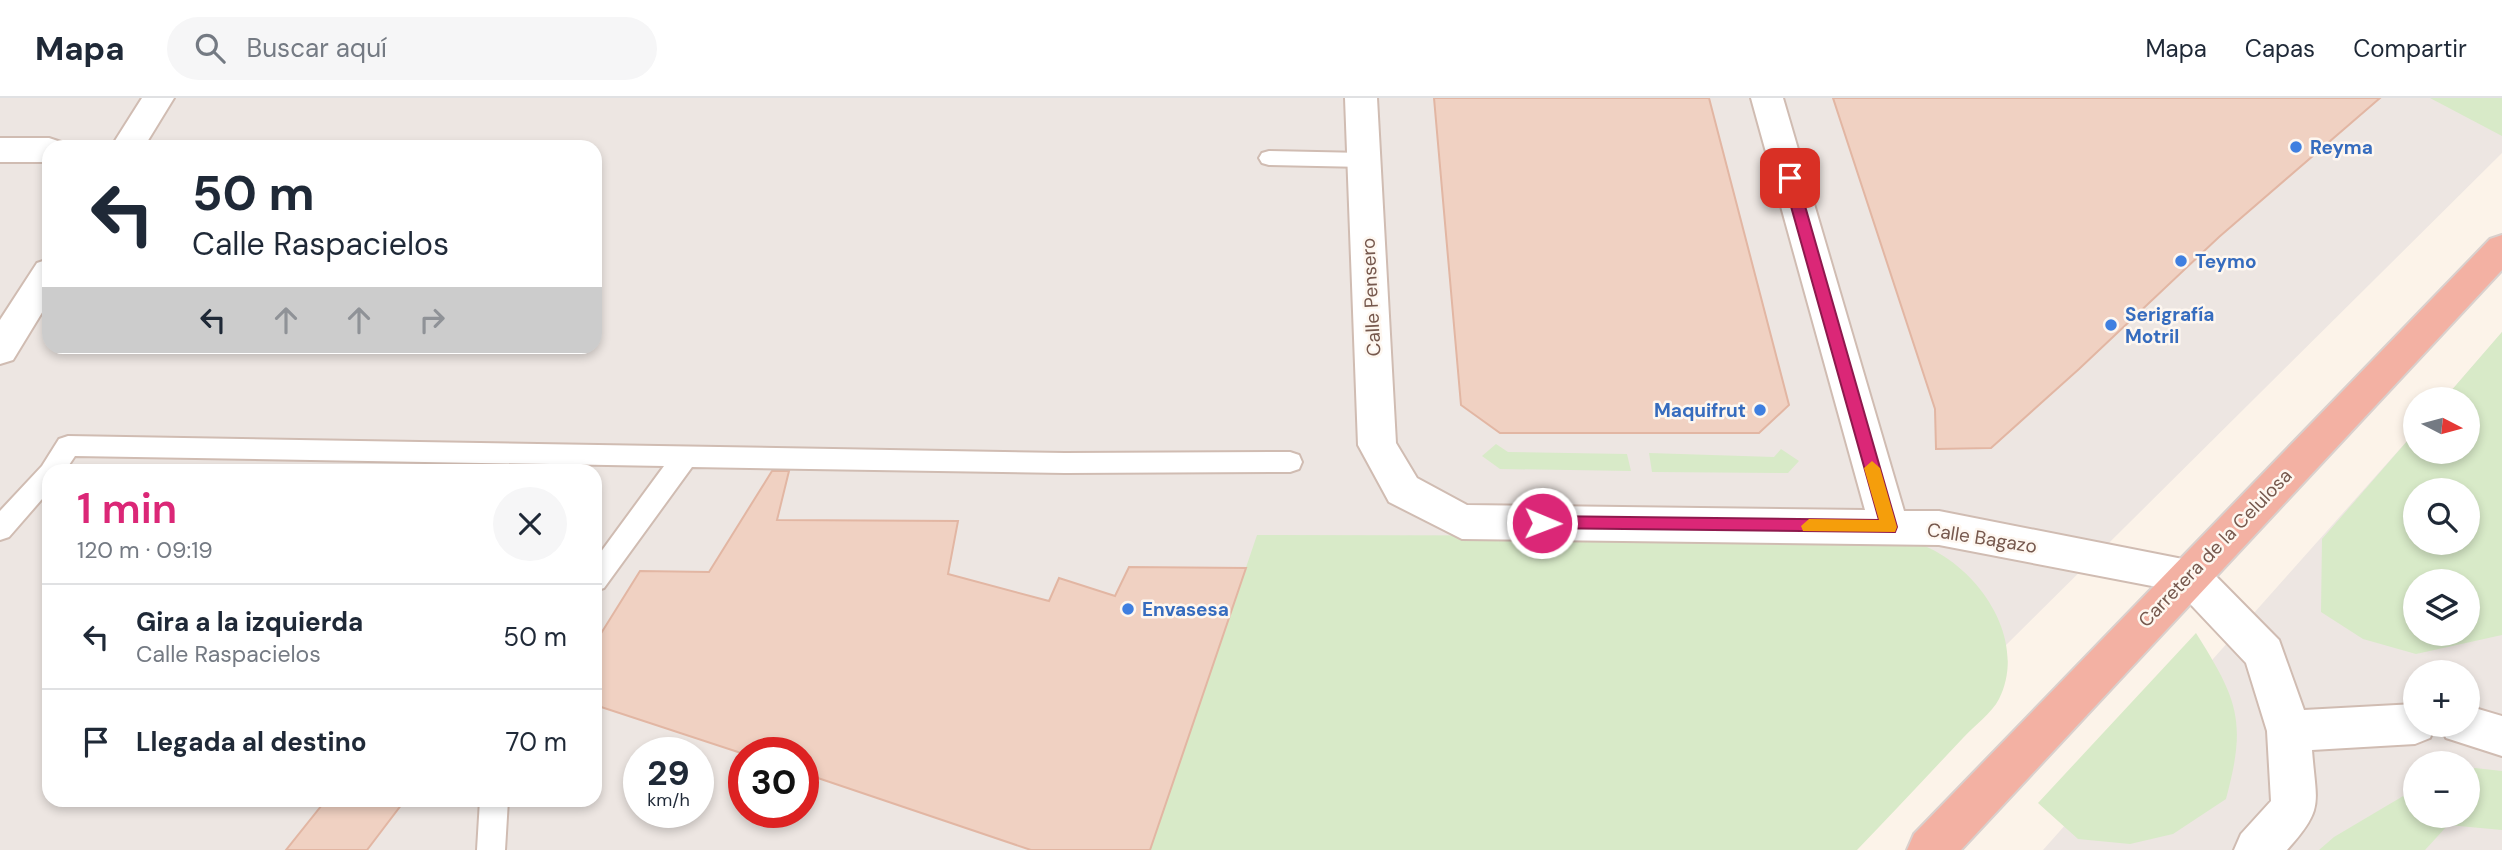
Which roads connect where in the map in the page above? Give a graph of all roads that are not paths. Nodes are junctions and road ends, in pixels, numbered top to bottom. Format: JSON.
{"nodes":[{"id":1,"x":158,"y":98,"type":"edge"},
{"id":2,"x":1362,"y":98,"type":"edge"},
{"id":3,"x":1767,"y":98,"type":"edge"},
{"id":4,"x":131,"y":140,"type":"edge"},
{"id":5,"x":0,"y":150,"type":"edge"},
{"id":6,"x":42,"y":150,"type":"edge"},
{"id":7,"x":1269,"y":158,"type":"dead end"},
{"id":8,"x":1364,"y":160,"type":"junction"},
{"id":9,"x":2502,"y":248,"type":"edge"},
{"id":10,"x":42,"y":283,"type":"edge"},
{"id":11,"x":0,"y":350,"type":"edge"},
{"id":12,"x":685,"y":457,"type":"junction"},
{"id":13,"x":1290,"y":462,"type":"dead end"},
{"id":14,"x":56,"y":464,"type":"edge"},
{"id":15,"x":42,"y":481,"type":"edge"},
{"id":16,"x":1403,"y":490,"type":"joint"},
{"id":17,"x":1889,"y":527,"type":"junction"},
{"id":18,"x":0,"y":529,"type":"edge"},
{"id":19,"x":602,"y":570,"type":"edge"},
{"id":20,"x":2189,"y":576,"type":"junction"},
{"id":21,"x":2502,"y":712,"type":"edge"},
{"id":22,"x":2480,"y":717,"type":"edge"},
{"id":23,"x":2403,"y":725,"type":"edge"},
{"id":24,"x":2480,"y":730,"type":"edge"},
{"id":25,"x":2289,"y":731,"type":"junction"},
{"id":26,"x":2502,"y":736,"type":"edge"},
{"id":27,"x":493,"y":810,"type":"edge"},
{"id":28,"x":1942,"y":848,"type":"edge"},
{"id":29,"x":477,"y":850,"type":"edge"},
{"id":30,"x":491,"y":850,"type":"edge"},
{"id":31,"x":2258,"y":850,"type":"edge"}],
"edges":[{"from":1,"to":4,"type":"street"},
{"from":2,"to":8,"type":"street","name":"Calle Pensero"},
{"from":3,"to":17,"type":"street"},
{"from":5,"to":6,"type":"street"},
{"from":7,"to":8,"type":"lane"},
{"from":8,"to":16,"type":"street","name":"Calle Pensero"},
{"from":9,"to":20,"type":"highway","name":"Carretera de la Celulosa"},
{"from":10,"to":11,"type":"street"},
{"from":12,"to":13,"type":"lane"},
{"from":12,"to":14,"type":"lane"},
{"from":12,"to":19,"type":"lane"},
{"from":15,"to":18,"type":"lane"},
{"from":16,"to":17,"type":"street","name":"Calle Bagazo"},
{"from":17,"to":20,"type":"street","name":"Calle Bagazo"},
{"from":20,"to":25,"type":"street"},
{"from":20,"to":28,"type":"highway","name":"Carretera de la Celulosa"},
{"from":21,"to":22,"type":"street"},
{"from":23,"to":25,"type":"street"},
{"from":24,"to":26,"type":"street"},
{"from":25,"to":31,"type":"street"},
{"from":27,"to":29,"type":"lane"},
{"from":27,"to":30,"type":"lane"}]}
